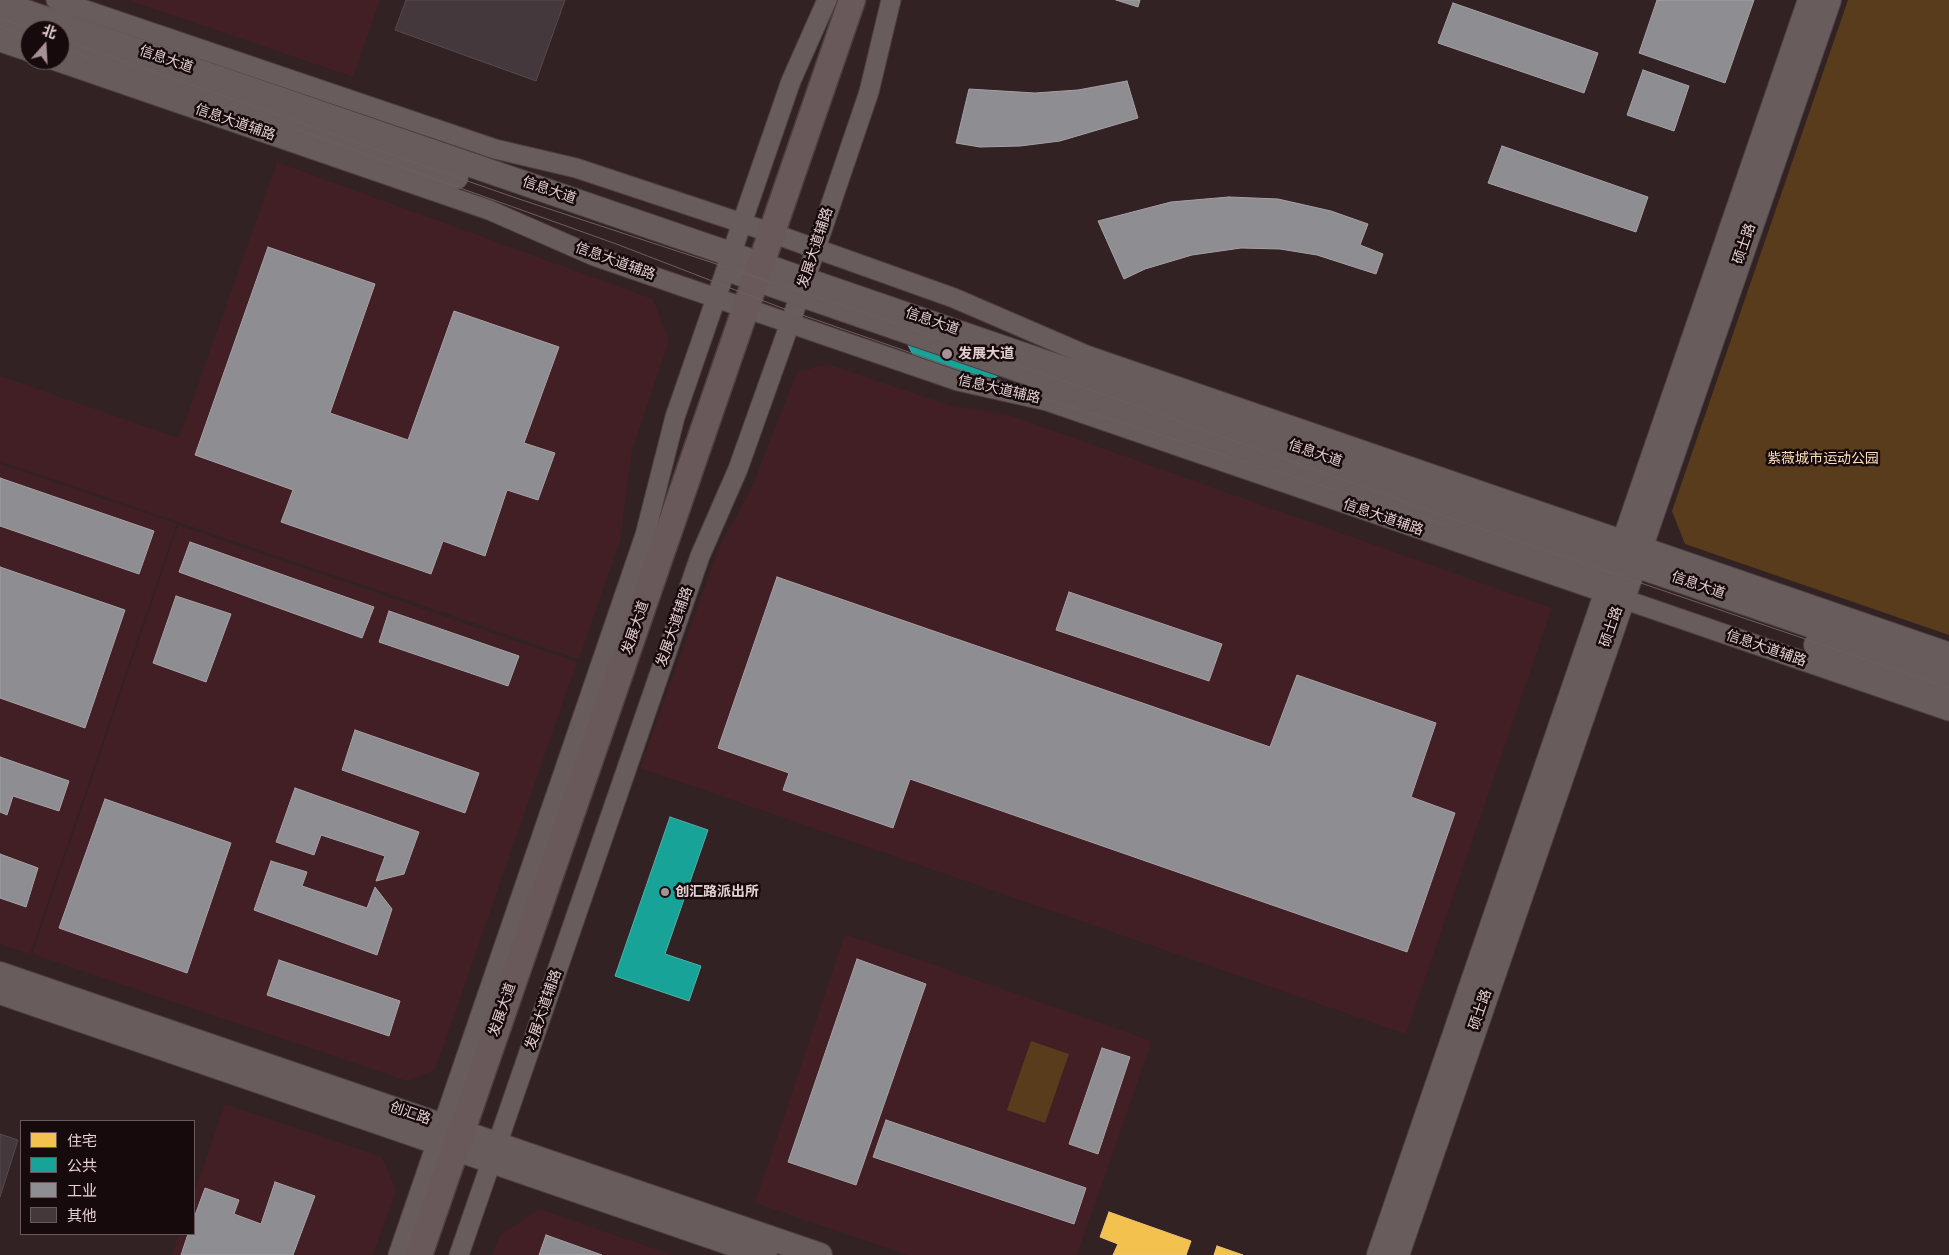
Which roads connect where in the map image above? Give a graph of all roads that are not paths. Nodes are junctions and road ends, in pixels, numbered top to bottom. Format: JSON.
{"nodes":[{"id":1,"x":56,"y":0,"type":"edge"},
{"id":2,"x":827,"y":0,"type":"edge"},
{"id":3,"x":852,"y":0,"type":"edge"},
{"id":4,"x":869,"y":0,"type":"edge"},
{"id":5,"x":891,"y":0,"type":"edge"},
{"id":6,"x":1810,"y":0,"type":"edge"},
{"id":7,"x":1829,"y":0,"type":"edge"},
{"id":8,"x":0,"y":3,"type":"edge"},
{"id":9,"x":0,"y":21,"type":"edge"},
{"id":10,"x":20,"y":28,"type":"edge"},
{"id":11,"x":0,"y":42,"type":"edge"},
{"id":12,"x":70,"y":45,"type":"edge"},
{"id":13,"x":20,"y":49,"type":"edge"},
{"id":14,"x":70,"y":66,"type":"edge"},
{"id":15,"x":742,"y":223,"type":"junction"},
{"id":16,"x":779,"y":236,"type":"junction"},
{"id":17,"x":815,"y":248,"type":"junction"},
{"id":18,"x":729,"y":262,"type":"junction"},
{"id":19,"x":766,"y":274,"type":"junction"},
{"id":20,"x":803,"y":287,"type":"junction"},
{"id":21,"x":716,"y":298,"type":"junction"},
{"id":22,"x":753,"y":311,"type":"junction"},
{"id":23,"x":790,"y":324,"type":"junction"},
{"id":24,"x":1623,"y":570,"type":"junction"},
{"id":25,"x":1949,"y":652,"type":"edge"},
{"id":26,"x":1949,"y":673,"type":"edge"},
{"id":27,"x":1949,"y":690,"type":"edge"},
{"id":28,"x":1949,"y":711,"type":"edge"},
{"id":29,"x":0,"y":974,"type":"edge"},
{"id":30,"x":0,"y":992,"type":"edge"},
{"id":31,"x":467,"y":1143,"type":"junction"},
{"id":32,"x":398,"y":1255,"type":"edge"},
{"id":33,"x":419,"y":1255,"type":"edge"},
{"id":34,"x":437,"y":1255,"type":"edge"},
{"id":35,"x":459,"y":1255,"type":"edge"},
{"id":36,"x":765,"y":1255,"type":"edge"},
{"id":37,"x":820,"y":1255,"type":"edge"},
{"id":38,"x":1379,"y":1255,"type":"edge"},
{"id":39,"x":1397,"y":1255,"type":"edge"}],
"edges":[{"from":1,"to":15,"type":"street","name":"信息大道辅路"},
{"from":2,"to":15,"type":"street","name":"发展大道辅路"},
{"from":3,"to":16,"type":"main road","name":"发展大道"},
{"from":4,"to":16,"type":"main road","name":"发展大道"},
{"from":5,"to":17,"type":"street","name":"发展大道辅路"},
{"from":6,"to":24,"type":"street","name":"硕士路"},
{"from":7,"to":24,"type":"street","name":"硕士路"},
{"from":8,"to":18,"type":"street","name":"信息大道"},
{"from":9,"to":10,"type":"street"},
{"from":11,"to":13,"type":"street"},
{"from":12,"to":18,"type":"street","name":"信息大道"},
{"from":14,"to":21,"type":"street","name":"信息大道辅路"},
{"from":15,"to":16,"type":"street","name":"信息大道辅路"},
{"from":15,"to":18,"type":"street","name":"发展大道辅路"},
{"from":16,"to":17,"type":"street","name":"信息大道辅路"},
{"from":16,"to":19,"type":"main road","name":"发展大道"},
{"from":17,"to":20,"type":"street","name":"发展大道辅路"},
{"from":17,"to":24,"type":"street","name":"信息大道辅路"},
{"from":18,"to":19,"type":"street","name":"信息大道"},
{"from":18,"to":21,"type":"street","name":"发展大道辅路"},
{"from":19,"to":20,"type":"street","name":"信息大道"},
{"from":19,"to":22,"type":"main road","name":"发展大道"},
{"from":20,"to":23,"type":"street","name":"发展大道辅路"},
{"from":20,"to":24,"type":"street","name":"信息大道"},
{"from":21,"to":22,"type":"street","name":"信息大道辅路"},
{"from":21,"to":31,"type":"street","name":"发展大道辅路"},
{"from":22,"to":23,"type":"street","name":"信息大道辅路"},
{"from":22,"to":31,"type":"main road","name":"发展大道"},
{"from":23,"to":24,"type":"street","name":"信息大道辅路"},
{"from":23,"to":31,"type":"street","name":"发展大道辅路"},
{"from":24,"to":25,"type":"street","name":"信息大道辅路"},
{"from":24,"to":26,"type":"street","name":"信息大道"},
{"from":24,"to":27,"type":"street","name":"信息大道"},
{"from":24,"to":28,"type":"street","name":"信息大道辅路"},
{"from":24,"to":38,"type":"street","name":"硕士路"},
{"from":24,"to":39,"type":"street","name":"硕士路"},
{"from":29,"to":31,"type":"street","name":"创汇路"},
{"from":30,"to":31,"type":"street","name":"创汇路"},
{"from":31,"to":32,"type":"street","name":"发展大道辅路"},
{"from":31,"to":33,"type":"main road","name":"发展大道"},
{"from":31,"to":34,"type":"main road","name":"发展大道"},
{"from":31,"to":35,"type":"street","name":"发展大道辅路"},
{"from":31,"to":36,"type":"street","name":"创汇路"},
{"from":31,"to":37,"type":"street","name":"创汇路"}]}
